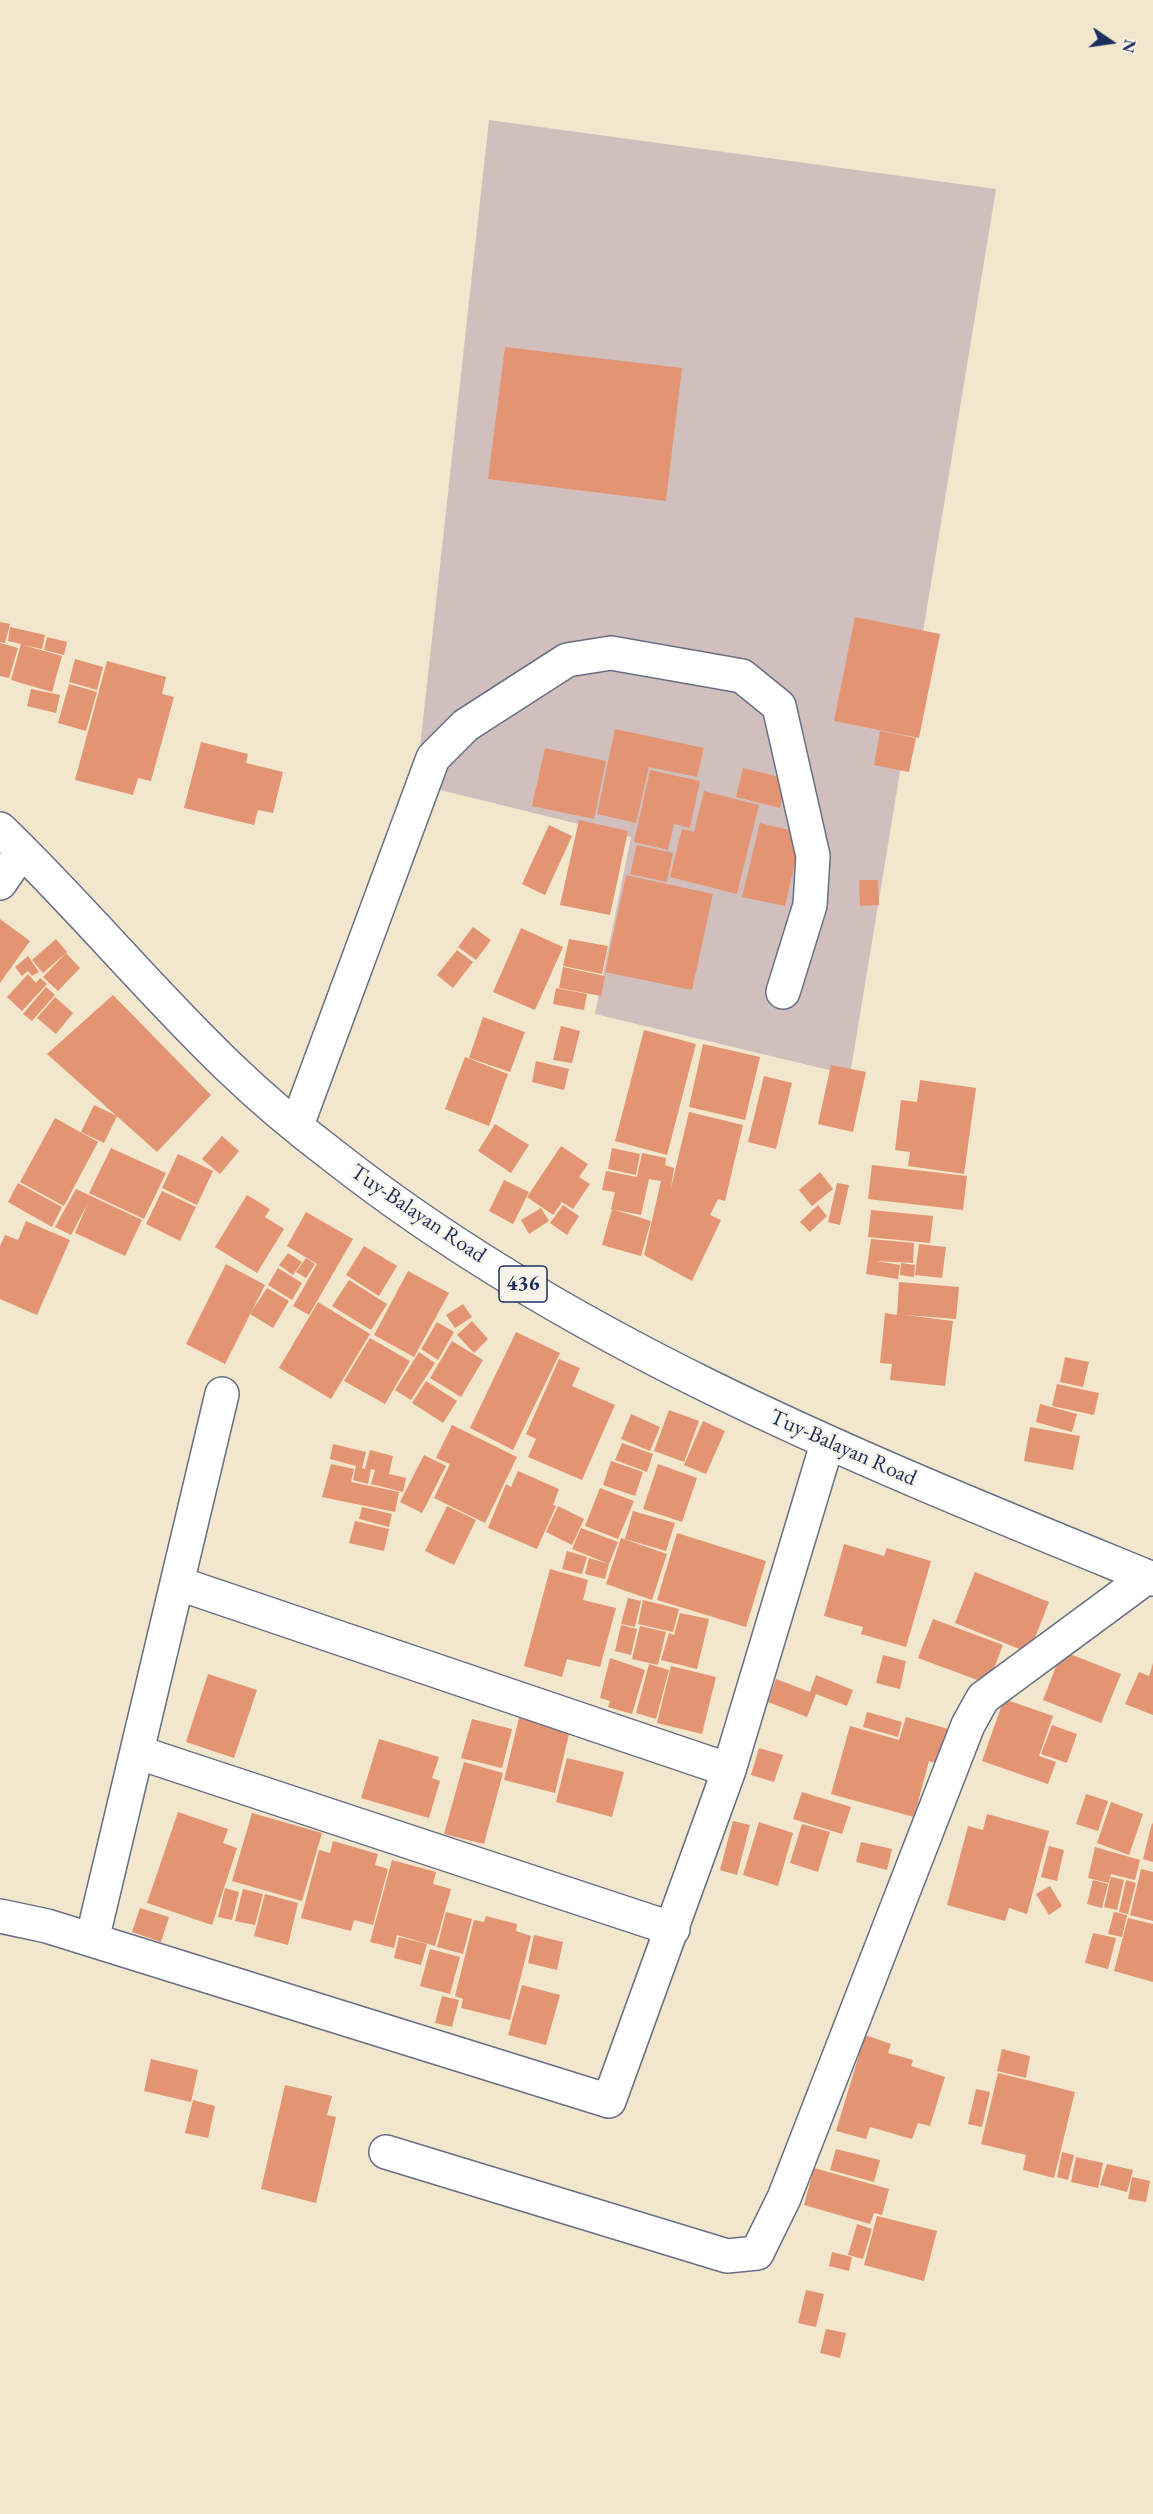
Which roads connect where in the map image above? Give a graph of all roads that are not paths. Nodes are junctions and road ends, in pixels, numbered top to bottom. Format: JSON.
{"nodes":[{"id":1,"x":11,"y":840,"type":"edge"},
{"id":2,"x":0,"y":883,"type":"edge"},
{"id":3,"x":783,"y":992,"type":"dead end"},
{"id":4,"x":297,"y":1125,"type":"junction"},
{"id":5,"x":222,"y":1394,"type":"dead end"},
{"id":6,"x":827,"y":1444,"type":"junction"},
{"id":7,"x":1150,"y":1578,"type":"edge"},
{"id":8,"x":177,"y":1583,"type":"junction"},
{"id":9,"x":137,"y":1752,"type":"junction"},
{"id":10,"x":729,"y":1770,"type":"junction"},
{"id":11,"x":0,"y":1916,"type":"edge"},
{"id":12,"x":673,"y":1929,"type":"junction"},
{"id":13,"x":92,"y":1940,"type":"junction"},
{"id":14,"x":386,"y":2152,"type":"dead end"}],
"edges":[{"from":1,"to":2,"type":"street"},
{"from":1,"to":4,"type":"street","name":"Tuy-Balayan Road","number":"436"},
{"from":3,"to":4,"type":"street"},
{"from":4,"to":6,"type":"street","name":"Tuy-Balayan Road","number":"436"},
{"from":5,"to":8,"type":"street"},
{"from":6,"to":7,"type":"street","name":"Tuy-Balayan Road","number":"436"},
{"from":6,"to":10,"type":"street"},
{"from":7,"to":14,"type":"street"},
{"from":8,"to":9,"type":"street"},
{"from":8,"to":10,"type":"street"},
{"from":9,"to":12,"type":"street"},
{"from":9,"to":13,"type":"street"},
{"from":10,"to":12,"type":"street"},
{"from":11,"to":13,"type":"street"},
{"from":12,"to":13,"type":"street"}]}
